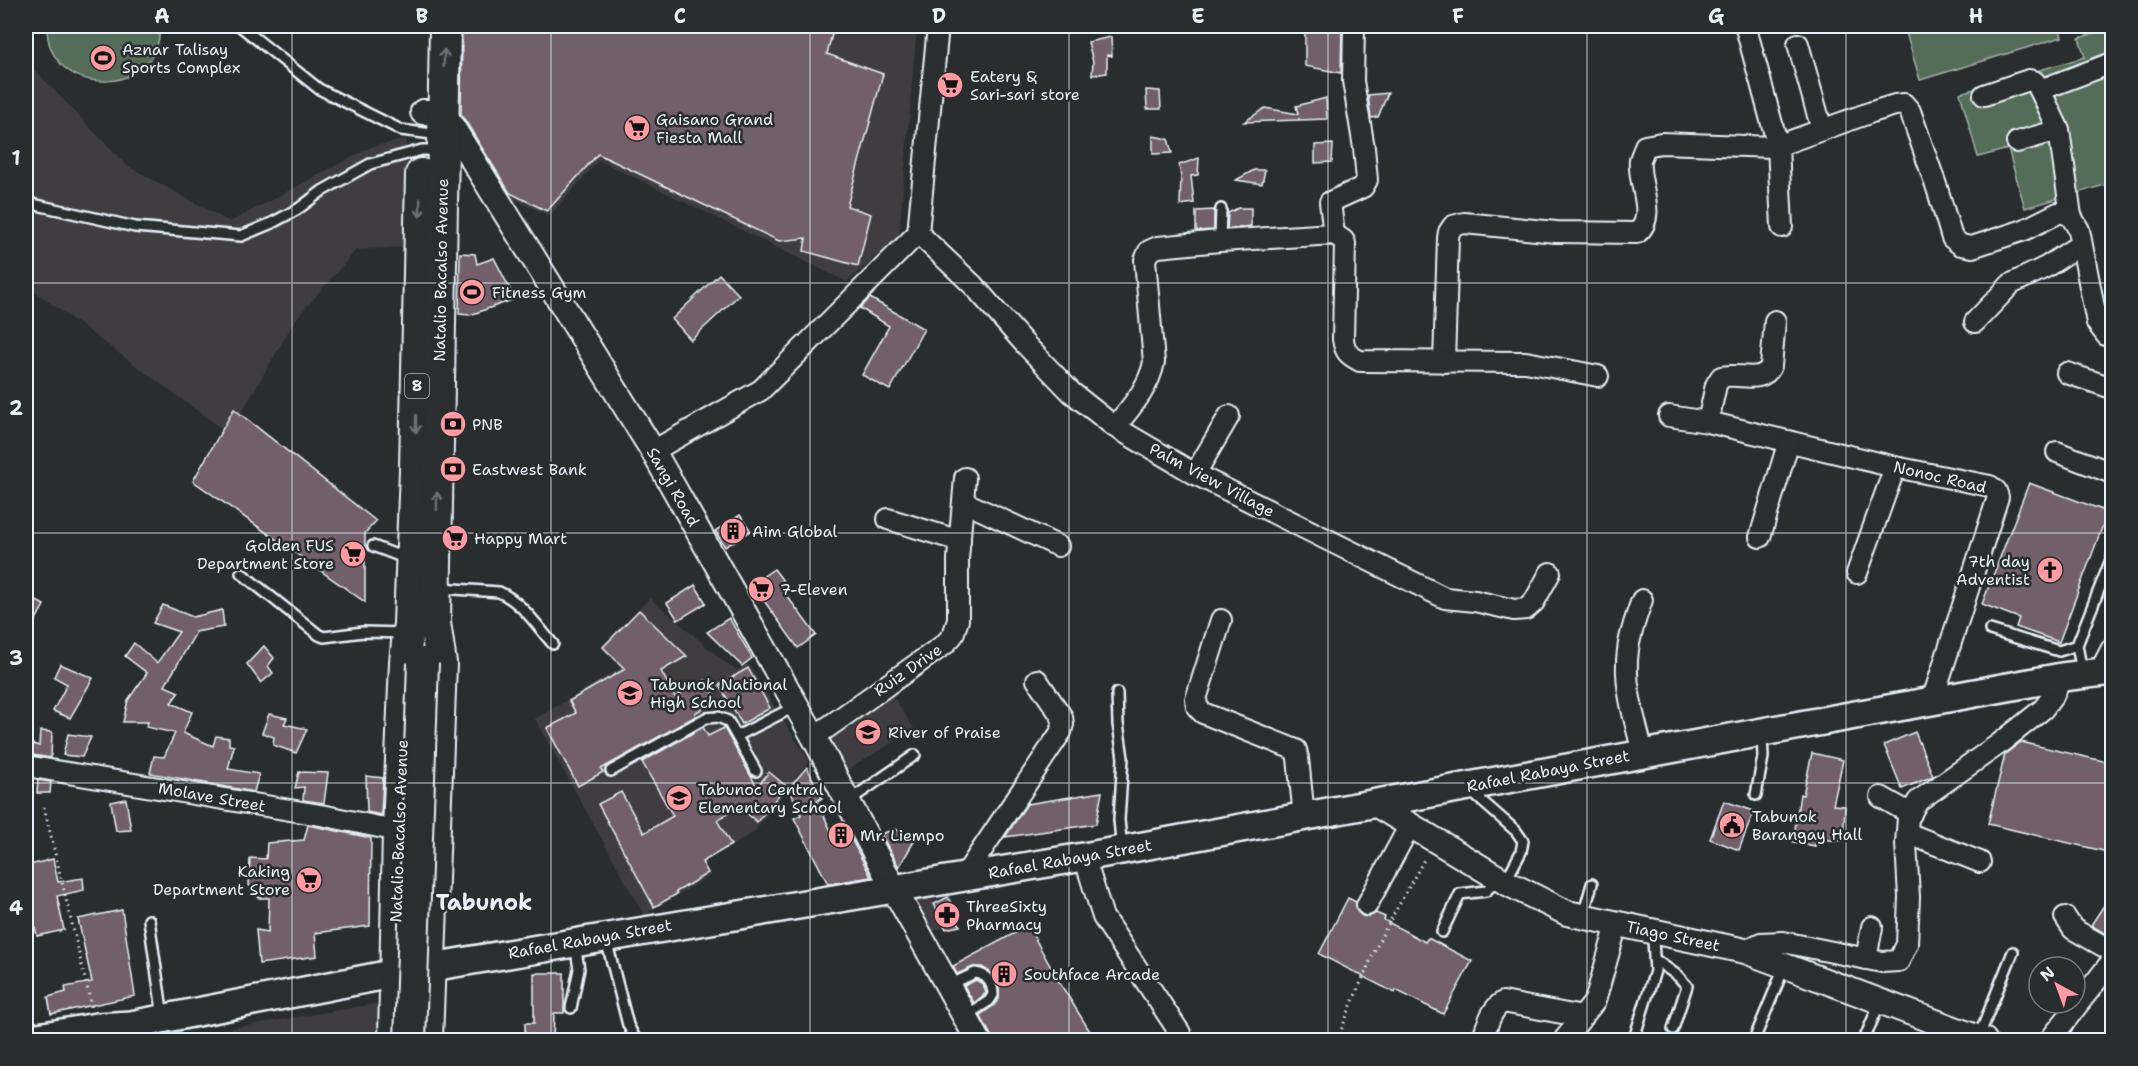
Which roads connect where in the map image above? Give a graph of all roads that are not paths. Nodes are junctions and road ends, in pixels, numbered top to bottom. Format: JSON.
{"nodes":[{"id":1,"x":240,"y":26,"type":"edge"},
{"id":2,"x":425,"y":26,"type":"edge"},
{"id":3,"x":445,"y":26,"type":"edge"},
{"id":4,"x":938,"y":26,"type":"edge"},
{"id":5,"x":1354,"y":26,"type":"edge"},
{"id":6,"x":1746,"y":28,"type":"dead end"},
{"id":7,"x":1798,"y":44,"type":"dead end"},
{"id":8,"x":2112,"y":63,"type":"edge"},
{"id":9,"x":2040,"y":90,"type":"junction"},
{"id":10,"x":1984,"y":95,"type":"dead end"},
{"id":11,"x":1822,"y":130,"type":"junction"},
{"id":12,"x":2059,"y":130,"type":"junction"},
{"id":13,"x":432,"y":132,"type":"junction"},
{"id":14,"x":2017,"y":142,"type":"dead end"},
{"id":15,"x":1778,"y":146,"type":"junction"},
{"id":16,"x":26,"y":200,"type":"edge"},
{"id":17,"x":1221,"y":209,"type":"dead end"},
{"id":18,"x":2071,"y":216,"type":"junction"},
{"id":19,"x":1782,"y":228,"type":"dead end"},
{"id":20,"x":918,"y":233,"type":"junction"},
{"id":21,"x":1334,"y":234,"type":"junction"},
{"id":22,"x":1220,"y":241,"type":"junction"},
{"id":23,"x":2081,"y":244,"type":"junction"},
{"id":24,"x":1775,"y":321,"type":"dead end"},
{"id":25,"x":1975,"y":321,"type":"dead end"},
{"id":26,"x":2112,"y":337,"type":"edge"},
{"id":27,"x":1444,"y":362,"type":"junction"},
{"id":28,"x":2067,"y":372,"type":"dead end"},
{"id":29,"x":1598,"y":376,"type":"dead end"},
{"id":30,"x":2112,"y":388,"type":"edge"},
{"id":31,"x":1229,"y":416,"type":"dead end"},
{"id":32,"x":1669,"y":416,"type":"dead end"},
{"id":33,"x":1708,"y":422,"type":"junction"},
{"id":34,"x":1115,"y":427,"type":"junction"},
{"id":35,"x":1789,"y":441,"type":"junction"},
{"id":36,"x":653,"y":452,"type":"junction"},
{"id":37,"x":2057,"y":452,"type":"dead end"},
{"id":38,"x":1895,"y":467,"type":"junction"},
{"id":39,"x":2112,"y":472,"type":"edge"},
{"id":40,"x":1195,"y":474,"type":"junction"},
{"id":41,"x":965,"y":478,"type":"dead end"},
{"id":42,"x":964,"y":502,"type":"junction"},
{"id":43,"x":888,"y":519,"type":"dead end"},
{"id":44,"x":1760,"y":537,"type":"dead end"},
{"id":45,"x":960,"y":541,"type":"junction"},
{"id":46,"x":373,"y":546,"type":"dead end"},
{"id":47,"x":1058,"y":546,"type":"dead end"},
{"id":48,"x":2112,"y":557,"type":"edge"},
{"id":49,"x":412,"y":561,"type":"junction"},
{"id":50,"x":241,"y":573,"type":"dead end"},
{"id":51,"x":1550,"y":573,"type":"dead end"},
{"id":52,"x":1857,"y":573,"type":"dead end"},
{"id":53,"x":435,"y":587,"type":"junction"},
{"id":54,"x":1641,"y":600,"type":"dead end"},
{"id":55,"x":1221,"y":620,"type":"dead end"},
{"id":56,"x":417,"y":626,"type":"junction"},
{"id":57,"x":1990,"y":630,"type":"dead end"},
{"id":58,"x":553,"y":644,"type":"dead end"},
{"id":59,"x":2077,"y":645,"type":"junction"},
{"id":60,"x":2112,"y":648,"type":"edge"},
{"id":61,"x":2089,"y":674,"type":"edge"},
{"id":62,"x":1037,"y":680,"type":"dead end"},
{"id":63,"x":1117,"y":693,"type":"dead end"},
{"id":64,"x":1932,"y":701,"type":"junction"},
{"id":65,"x":796,"y":706,"type":"junction"},
{"id":66,"x":1762,"y":732,"type":"junction"},
{"id":67,"x":737,"y":736,"type":"junction"},
{"id":68,"x":814,"y":737,"type":"junction"},
{"id":69,"x":1643,"y":753,"type":"junction"},
{"id":70,"x":915,"y":755,"type":"dead end"},
{"id":71,"x":26,"y":765,"type":"edge"},
{"id":72,"x":610,"y":771,"type":"dead end"},
{"id":73,"x":756,"y":771,"type":"dead end"},
{"id":74,"x":1470,"y":786,"type":"junction"},
{"id":75,"x":1756,"y":795,"type":"dead end"},
{"id":76,"x":1881,"y":797,"type":"dead end"},
{"id":77,"x":848,"y":801,"type":"junction"},
{"id":78,"x":1375,"y":804,"type":"junction"},
{"id":79,"x":1304,"y":817,"type":"junction"},
{"id":80,"x":1909,"y":823,"type":"junction"},
{"id":81,"x":1410,"y":825,"type":"junction"},
{"id":82,"x":398,"y":831,"type":"junction"},
{"id":83,"x":1122,"y":849,"type":"junction"},
{"id":84,"x":1089,"y":856,"type":"junction"},
{"id":85,"x":1980,"y":862,"type":"dead end"},
{"id":86,"x":963,"y":878,"type":"junction"},
{"id":87,"x":1502,"y":880,"type":"junction"},
{"id":88,"x":1592,"y":884,"type":"dead end"},
{"id":89,"x":894,"y":889,"type":"junction"},
{"id":90,"x":1367,"y":905,"type":"dead end"},
{"id":91,"x":1583,"y":916,"type":"junction"},
{"id":92,"x":2065,"y":917,"type":"dead end"},
{"id":93,"x":149,"y":920,"type":"dead end"},
{"id":94,"x":1617,"y":924,"type":"junction"},
{"id":95,"x":1872,"y":927,"type":"dead end"},
{"id":96,"x":1442,"y":932,"type":"dead end"},
{"id":97,"x":1658,"y":932,"type":"junction"},
{"id":98,"x":608,"y":936,"type":"junction"},
{"id":99,"x":574,"y":942,"type":"junction"},
{"id":100,"x":1745,"y":951,"type":"junction"},
{"id":101,"x":2112,"y":951,"type":"edge"},
{"id":102,"x":2013,"y":952,"type":"dead end"},
{"id":103,"x":1654,"y":959,"type":"junction"},
{"id":104,"x":1866,"y":959,"type":"junction"},
{"id":105,"x":2112,"y":961,"type":"edge"},
{"id":106,"x":1785,"y":966,"type":"junction"},
{"id":107,"x":430,"y":967,"type":"junction"},
{"id":108,"x":396,"y":973,"type":"junction"},
{"id":109,"x":948,"y":986,"type":"junction"},
{"id":110,"x":1880,"y":1002,"type":"junction"},
{"id":111,"x":571,"y":1008,"type":"dead end"},
{"id":112,"x":163,"y":1017,"type":"junction"},
{"id":113,"x":1582,"y":1017,"type":"junction"},
{"id":114,"x":1673,"y":1029,"type":"dead end"},
{"id":115,"x":1636,"y":1032,"type":"dead end"},
{"id":116,"x":971,"y":1033,"type":"edge"},
{"id":117,"x":1180,"y":1033,"type":"dead end"},
{"id":118,"x":26,"y":1039,"type":"edge"},
{"id":119,"x":1981,"y":1039,"type":"edge"},
{"id":120,"x":394,"y":1041,"type":"edge"},
{"id":121,"x":410,"y":1041,"type":"edge"},
{"id":122,"x":427,"y":1041,"type":"edge"},
{"id":123,"x":636,"y":1041,"type":"edge"},
{"id":124,"x":1482,"y":1041,"type":"edge"},
{"id":125,"x":1564,"y":1041,"type":"edge"},
{"id":126,"x":1754,"y":1041,"type":"edge"},
{"id":127,"x":1864,"y":1041,"type":"edge"},
{"id":128,"x":2050,"y":1041,"type":"edge"}],
"edges":[{"from":1,"to":13,"type":"lane"},
{"from":2,"to":13,"type":"main road","name":"Natalio Bacalso Avenue","number":"8"},
{"from":13,"to":3,"type":"main road","name":"Natalio Bacalso Avenue","number":"8","one_way":true},
{"from":4,"to":20,"type":"street"},
{"from":5,"to":21,"type":"street"},
{"from":6,"to":15,"type":"street"},
{"from":7,"to":11,"type":"street"},
{"from":8,"to":9,"type":"street"},
{"from":9,"to":10,"type":"street"},
{"from":9,"to":12,"type":"street"},
{"from":11,"to":15,"type":"street"},
{"from":11,"to":18,"type":"street"},
{"from":12,"to":14,"type":"street"},
{"from":12,"to":18,"type":"street"},
{"from":13,"to":16,"type":"lane"},
{"from":13,"to":36,"type":"street","name":"Sangi Road"},
{"from":13,"to":49,"type":"main road","name":"Natalio Bacalso Avenue","number":"8","one_way":true},
{"from":53,"to":13,"type":"main road","name":"Natalio Bacalso Avenue","number":"8","one_way":true},
{"from":15,"to":19,"type":"street"},
{"from":15,"to":27,"type":"street"},
{"from":17,"to":22,"type":"lane"},
{"from":18,"to":23,"type":"street"},
{"from":20,"to":34,"type":"street","name":"Palm View Village"},
{"from":20,"to":36,"type":"street"},
{"from":21,"to":22,"type":"street"},
{"from":21,"to":27,"type":"street"},
{"from":22,"to":34,"type":"street"},
{"from":23,"to":25,"type":"street"},
{"from":23,"to":26,"type":"street"},
{"from":24,"to":33,"type":"street"},
{"from":27,"to":29,"type":"street"},
{"from":28,"to":30,"type":"street"},
{"from":31,"to":40,"type":"street"},
{"from":32,"to":33,"type":"street","name":"Nonoc Road"},
{"from":33,"to":35,"type":"street","name":"Nonoc Road"},
{"from":34,"to":40,"type":"street","name":"Palm View Village"},
{"from":35,"to":38,"type":"street","name":"Nonoc Road"},
{"from":35,"to":44,"type":"street"},
{"from":36,"to":65,"type":"street","name":"Sangi Road"},
{"from":37,"to":39,"type":"street"},
{"from":38,"to":52,"type":"street"},
{"from":38,"to":64,"type":"street","name":"Nonoc Road"},
{"from":40,"to":51,"type":"street","name":"Palm View Village"},
{"from":41,"to":42,"type":"street","name":"Ruiz Drive"},
{"from":42,"to":45,"type":"street","name":"Ruiz Drive"},
{"from":42,"to":47,"type":"street"},
{"from":43,"to":45,"type":"street"},
{"from":45,"to":68,"type":"street","name":"Ruiz Drive"},
{"from":46,"to":49,"type":"lane"},
{"from":48,"to":59,"type":"lane"},
{"from":49,"to":56,"type":"main road","name":"Natalio Bacalso Avenue","number":"8"},
{"from":50,"to":56,"type":"lane"},
{"from":53,"to":56,"type":"main road","name":"Natalio Bacalso Avenue","number":"8"},
{"from":53,"to":58,"type":"lane"},
{"from":54,"to":69,"type":"street"},
{"from":55,"to":79,"type":"street"},
{"from":56,"to":82,"type":"main road","name":"Natalio Bacalso Avenue"},
{"from":56,"to":107,"type":"main road","name":"Natalio Bacalso Avenue"},
{"from":56,"to":121,"type":"main road","name":"Natalio Bacalso Avenue","number":"8","bridge":true},
{"from":57,"to":59,"type":"lane"},
{"from":59,"to":61,"type":"lane"},
{"from":60,"to":61,"type":"street"},
{"from":61,"to":64,"type":"main road","name":"Rafael Rabaya Street"},
{"from":61,"to":80,"type":"street"},
{"from":62,"to":86,"type":"street"},
{"from":63,"to":83,"type":"lane"},
{"from":64,"to":66,"type":"main road","name":"Rafael Rabaya Street"},
{"from":65,"to":67,"type":"lane"},
{"from":65,"to":68,"type":"street","name":"Sangi Road"},
{"from":66,"to":69,"type":"main road","name":"Rafael Rabaya Street"},
{"from":66,"to":75,"type":"lane"},
{"from":67,"to":72,"type":"lane"},
{"from":67,"to":73,"type":"lane"},
{"from":68,"to":77,"type":"street","name":"Sangi Road"},
{"from":69,"to":74,"type":"main road","name":"Rafael Rabaya Street"},
{"from":70,"to":77,"type":"lane"},
{"from":71,"to":82,"type":"street","name":"Molave Street"},
{"from":74,"to":78,"type":"main road","name":"Rafael Rabaya Street"},
{"from":74,"to":87,"type":"lane"},
{"from":76,"to":80,"type":"street"},
{"from":77,"to":89,"type":"street","name":"Sangi Road"},
{"from":78,"to":79,"type":"main road","name":"Rafael Rabaya Street"},
{"from":78,"to":81,"type":"street","name":"Tiago Street"},
{"from":79,"to":83,"type":"main road","name":"Rafael Rabaya Street"},
{"from":80,"to":85,"type":"street"},
{"from":80,"to":104,"type":"street"},
{"from":81,"to":87,"type":"street","name":"Tiago Street"},
{"from":81,"to":90,"type":"street"},
{"from":82,"to":108,"type":"main road","name":"Natalio Bacalso Avenue"},
{"from":83,"to":84,"type":"main road","name":"Rafael Rabaya Street"},
{"from":84,"to":86,"type":"main road","name":"Rafael Rabaya Street"},
{"from":84,"to":117,"type":"street"},
{"from":86,"to":89,"type":"main road","name":"Rafael Rabaya Street"},
{"from":87,"to":91,"type":"street","name":"Tiago Street"},
{"from":87,"to":96,"type":"lane"},
{"from":88,"to":91,"type":"lane"},
{"from":89,"to":98,"type":"main road","name":"Rafael Rabaya Street"},
{"from":89,"to":109,"type":"street","name":"Sangi Road"},
{"from":91,"to":94,"type":"street","name":"Tiago Street"},
{"from":92,"to":101,"type":"street"},
{"from":93,"to":112,"type":"lane"},
{"from":94,"to":97,"type":"street","name":"Tiago Street"},
{"from":94,"to":113,"type":"street"},
{"from":95,"to":104,"type":"street"},
{"from":97,"to":100,"type":"street","name":"Tiago Street"},
{"from":97,"to":103,"type":"lane"},
{"from":98,"to":99,"type":"main road","name":"Rafael Rabaya Street"},
{"from":98,"to":123,"type":"lane"},
{"from":99,"to":107,"type":"main road","name":"Rafael Rabaya Street"},
{"from":99,"to":111,"type":"lane"},
{"from":100,"to":104,"type":"street"},
{"from":100,"to":106,"type":"street","name":"Tiago Street"},
{"from":102,"to":119,"type":"lane"},
{"from":103,"to":114,"type":"lane"},
{"from":103,"to":115,"type":"lane"},
{"from":105,"to":128,"type":"street"},
{"from":106,"to":110,"type":"street","name":"Tiago Street"},
{"from":106,"to":126,"type":"lane"},
{"from":107,"to":108,"type":"main road","name":"Rafael Rabaya Street"},
{"from":107,"to":122,"type":"main road","name":"Natalio Bacalso Avenue"},
{"from":108,"to":112,"type":"main road","name":"Rafael Rabaya Street"},
{"from":108,"to":120,"type":"main road","name":"Natalio Bacalso Avenue"},
{"from":109,"to":116,"type":"street","name":"Sangi Road"},
{"from":109,"to":116,"type":"lane"},
{"from":110,"to":119,"type":"street","name":"Tiago Street"},
{"from":110,"to":127,"type":"lane"},
{"from":112,"to":118,"type":"main road","name":"Rafael Rabaya Street"},
{"from":113,"to":124,"type":"street"},
{"from":113,"to":125,"type":"street"}]}
